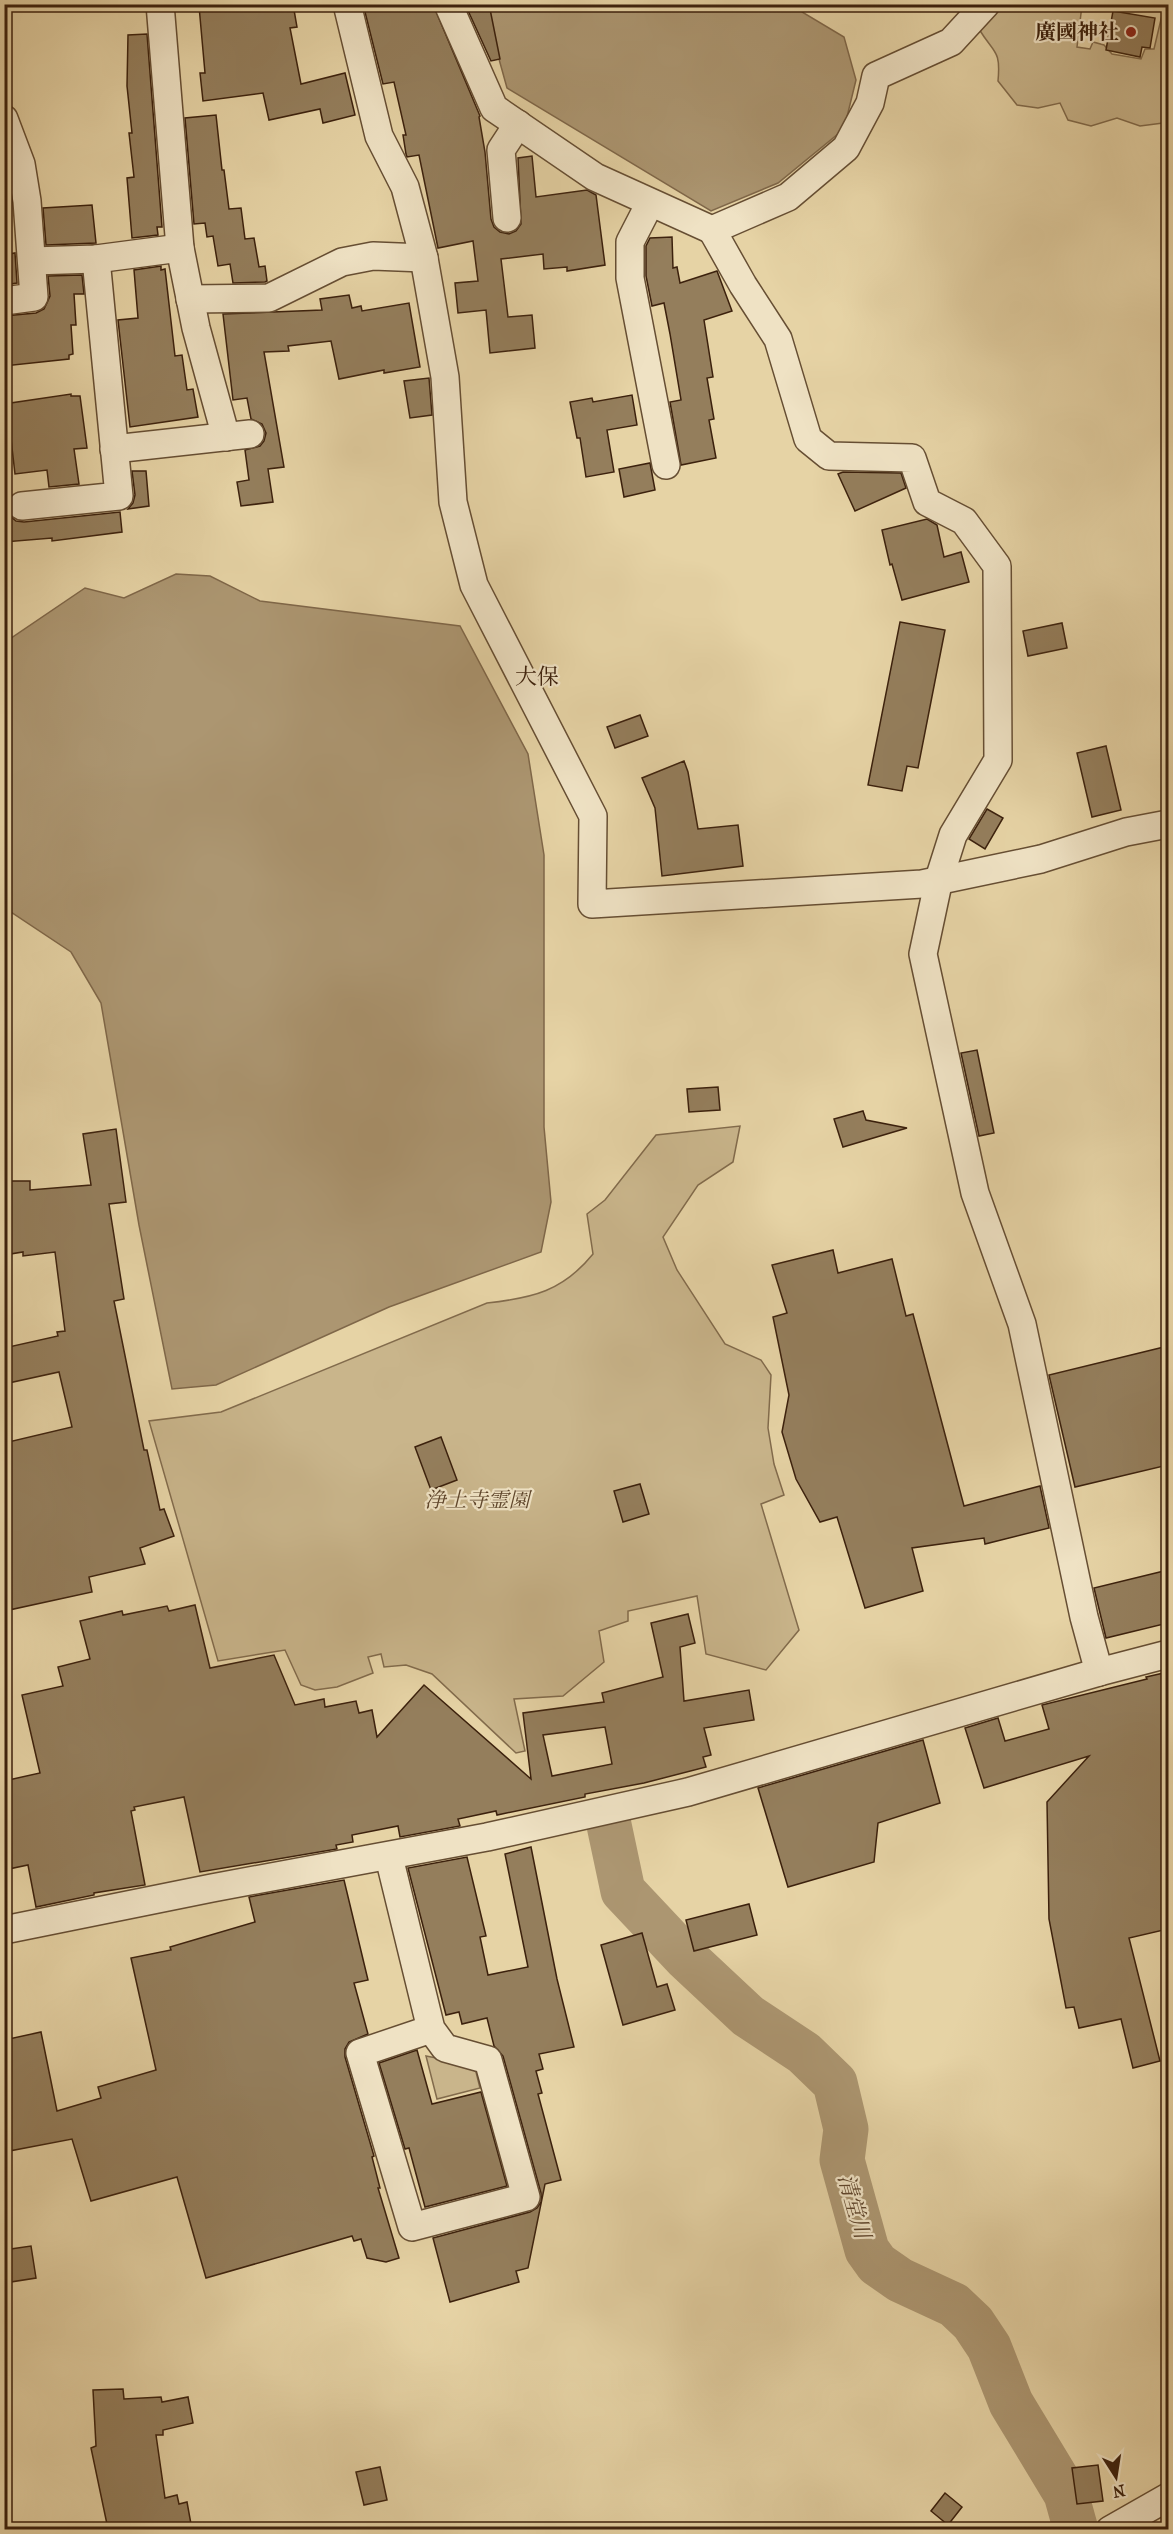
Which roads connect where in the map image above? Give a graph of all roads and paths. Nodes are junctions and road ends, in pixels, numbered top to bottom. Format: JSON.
{"nodes":[{"id":1,"x":160,"y":4,"type":"edge"},
{"id":2,"x":347,"y":4,"type":"edge"},
{"id":3,"x":448,"y":4,"type":"edge"},
{"id":4,"x":986,"y":4,"type":"edge"},
{"id":5,"x":4,"y":119,"type":"edge"},
{"id":6,"x":518,"y":124,"type":"junction"},
{"id":7,"x":650,"y":203,"type":"junction"},
{"id":8,"x":507,"y":219,"type":"dead end"},
{"id":9,"x":712,"y":230,"type":"junction"},
{"id":10,"x":180,"y":248,"type":"junction"},
{"id":11,"x":424,"y":258,"type":"junction"},
{"id":12,"x":96,"y":259,"type":"junction"},
{"id":13,"x":32,"y":261,"type":"junction"},
{"id":14,"x":190,"y":299,"type":"junction"},
{"id":15,"x":4,"y":301,"type":"edge"},
{"id":16,"x":114,"y":449,"type":"junction"},
{"id":17,"x":666,"y":465,"type":"dead end"},
{"id":18,"x":22,"y":506,"type":"dead end"},
{"id":19,"x":1168,"y":824,"type":"edge"},
{"id":20,"x":939,"y":879,"type":"junction"},
{"id":21,"x":1168,"y":1654,"type":"edge"},
{"id":22,"x":1099,"y":1672,"type":"junction"},
{"id":23,"x":389,"y":1857,"type":"junction"},
{"id":24,"x":4,"y":1930,"type":"edge"},
{"id":25,"x":431,"y":2030,"type":"junction"},
{"id":26,"x":1168,"y":2497,"type":"edge"},
{"id":27,"x":1110,"y":2529,"type":"edge"}],
"edges":[{"from":1,"to":10,"type":"street"},
{"from":2,"to":11,"type":"street"},
{"from":3,"to":6,"type":"street"},
{"from":4,"to":9,"type":"street"},
{"from":5,"to":13,"type":"street"},
{"from":6,"to":7,"type":"street"},
{"from":6,"to":8,"type":"street"},
{"from":7,"to":9,"type":"street"},
{"from":7,"to":17,"type":"street"},
{"from":9,"to":20,"type":"street"},
{"from":10,"to":12,"type":"street"},
{"from":10,"to":14,"type":"street"},
{"from":11,"to":14,"type":"street"},
{"from":11,"to":20,"type":"street"},
{"from":12,"to":13,"type":"street"},
{"from":12,"to":16,"type":"street"},
{"from":13,"to":15,"type":"street"},
{"from":14,"to":16,"type":"street"},
{"from":16,"to":18,"type":"street"},
{"from":19,"to":20,"type":"street"},
{"from":20,"to":22,"type":"street"},
{"from":21,"to":22,"type":"street"},
{"from":22,"to":23,"type":"street"},
{"from":23,"to":24,"type":"street"},
{"from":23,"to":25,"type":"street"},
{"from":25,"to":25,"type":"street"},
{"from":26,"to":27,"type":"street"}]}
